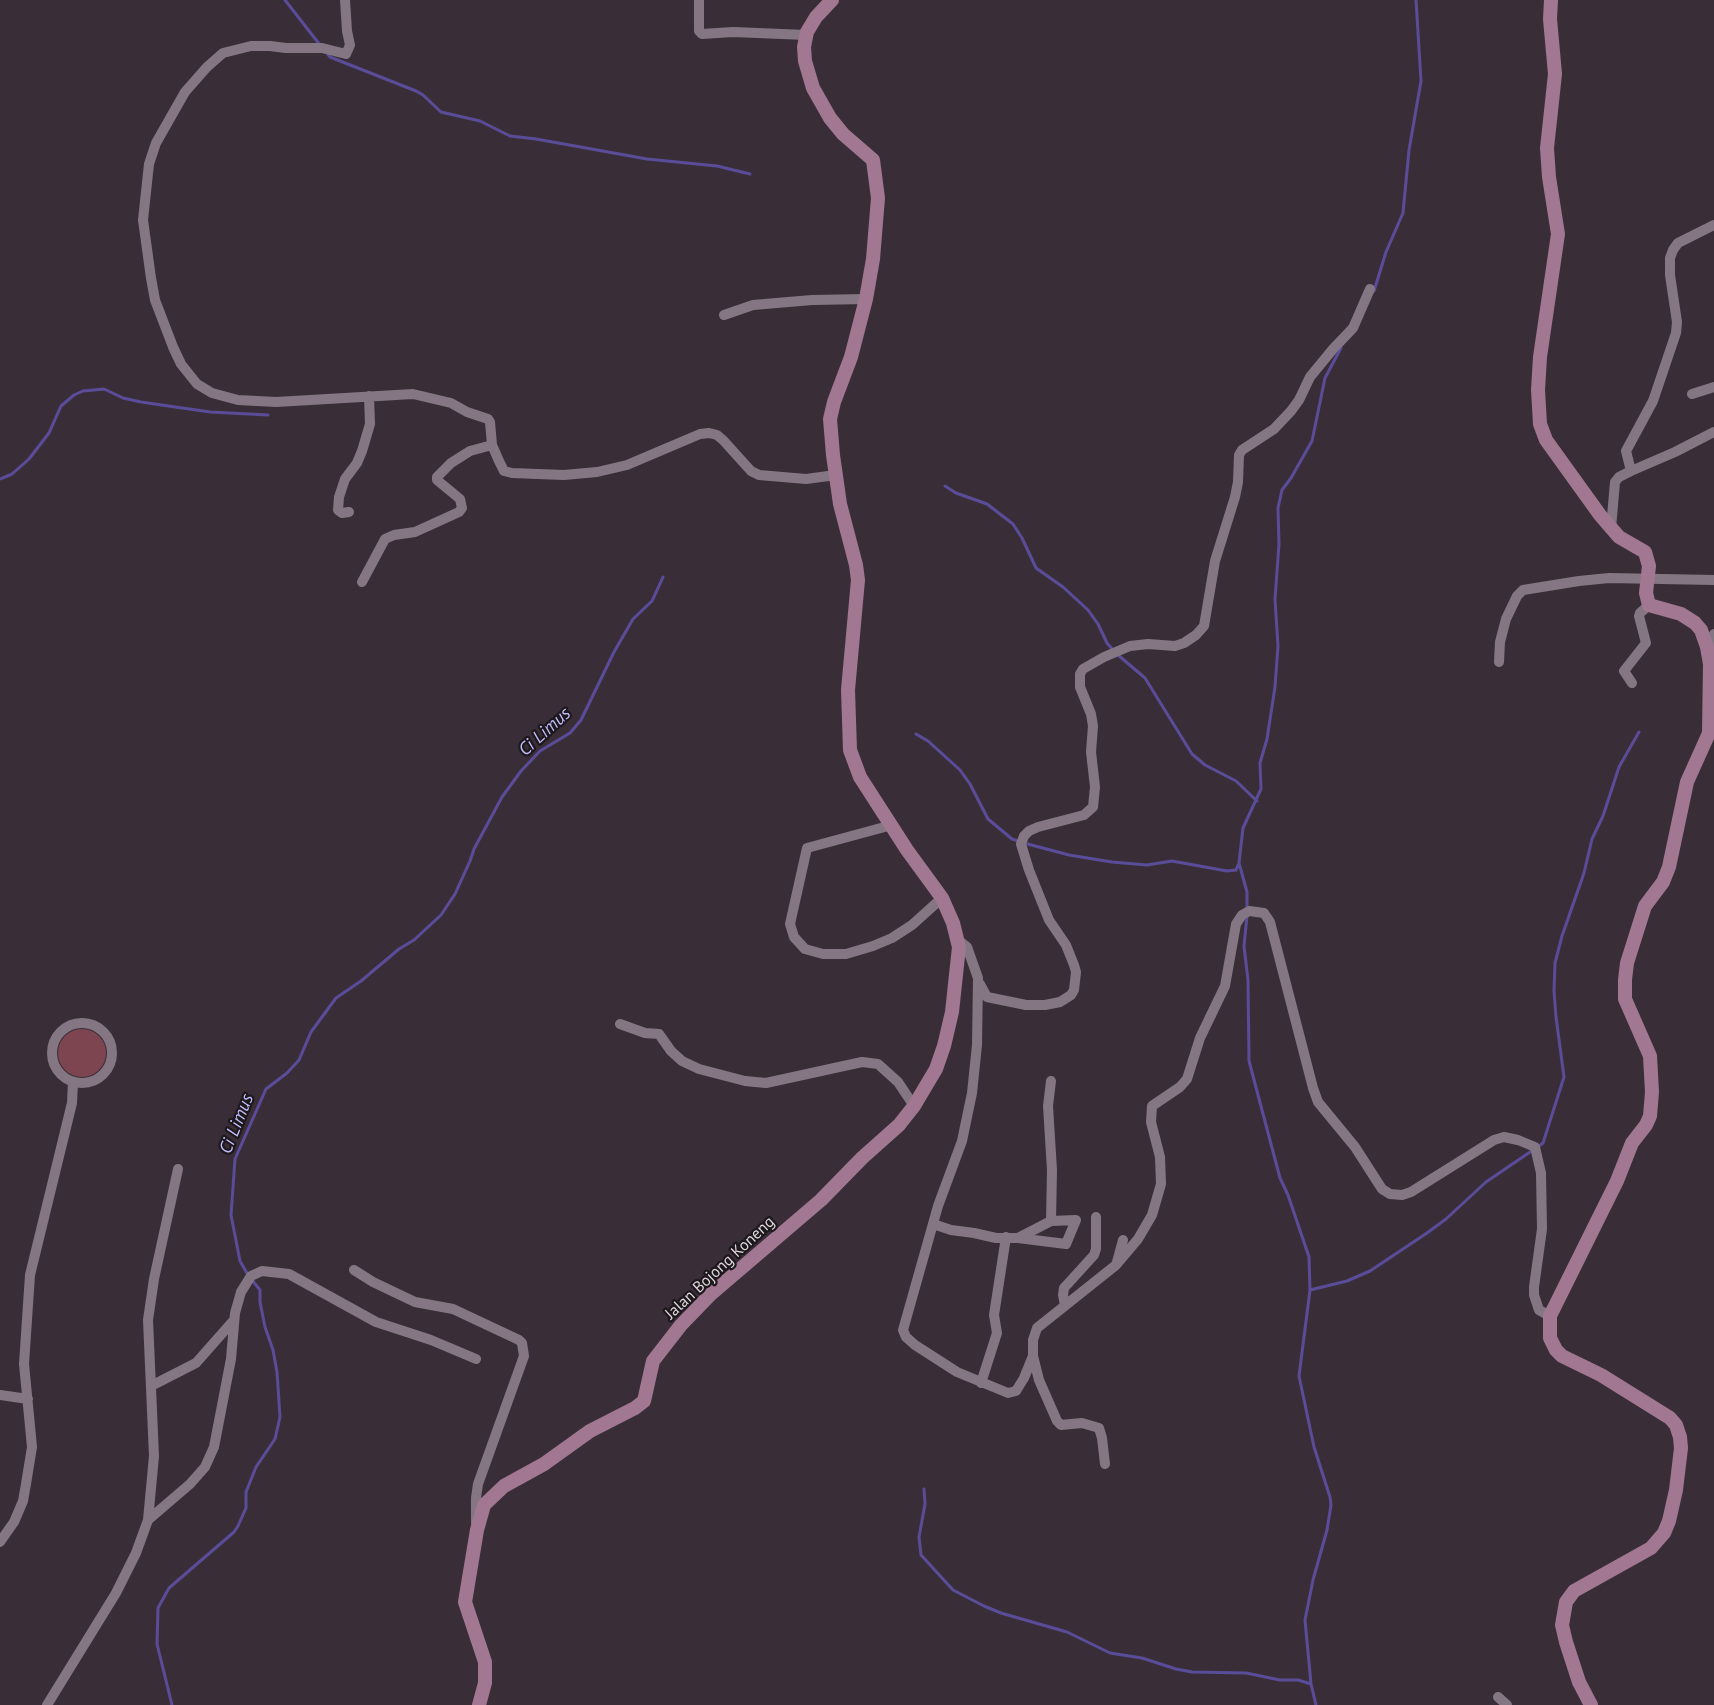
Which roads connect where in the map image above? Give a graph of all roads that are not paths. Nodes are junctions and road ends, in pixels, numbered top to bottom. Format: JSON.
{"nodes":[{"id":1,"x":345,"y":0,"type":"edge"},
{"id":2,"x":699,"y":0,"type":"edge"},
{"id":3,"x":832,"y":0,"type":"edge"},
{"id":4,"x":1551,"y":0,"type":"edge"},
{"id":5,"x":806,"y":35,"type":"junction"},
{"id":6,"x":1714,"y":225,"type":"edge"},
{"id":7,"x":1370,"y":289,"type":"dead end"},
{"id":8,"x":866,"y":299,"type":"junction"},
{"id":9,"x":724,"y":315,"type":"dead end"},
{"id":10,"x":1714,"y":387,"type":"edge"},
{"id":11,"x":1692,"y":394,"type":"dead end"},
{"id":12,"x":369,"y":396,"type":"junction"},
{"id":13,"x":1714,"y":432,"type":"edge"},
{"id":14,"x":492,"y":445,"type":"junction"},
{"id":15,"x":1631,"y":471,"type":"junction"},
{"id":16,"x":836,"y":475,"type":"junction"},
{"id":17,"x":349,"y":512,"type":"dead end"},
{"id":18,"x":1611,"y":528,"type":"junction"},
{"id":19,"x":1648,"y":578,"type":"junction"},
{"id":20,"x":1714,"y":579,"type":"edge"},
{"id":21,"x":362,"y":582,"type":"dead end"},
{"id":22,"x":1649,"y":605,"type":"junction"},
{"id":23,"x":1711,"y":640,"type":"edge"},
{"id":24,"x":1499,"y":662,"type":"dead end"},
{"id":25,"x":1632,"y":683,"type":"dead end"},
{"id":26,"x":892,"y":825,"type":"junction"},
{"id":27,"x":942,"y":898,"type":"junction"},
{"id":28,"x":958,"y":940,"type":"junction"},
{"id":29,"x":978,"y":978,"type":"junction"},
{"id":30,"x":620,"y":1024,"type":"dead end"},
{"id":31,"x":1052,"y":1081,"type":"dead end"},
{"id":32,"x":74,"y":1082,"type":"junction"},
{"id":33,"x":914,"y":1106,"type":"junction"},
{"id":34,"x":178,"y":1169,"type":"dead end"},
{"id":35,"x":1096,"y":1217,"type":"dead end"},
{"id":36,"x":1051,"y":1221,"type":"junction"},
{"id":37,"x":933,"y":1224,"type":"junction"},
{"id":38,"x":1006,"y":1237,"type":"junction"},
{"id":39,"x":1018,"y":1238,"type":"junction"},
{"id":40,"x":1123,"y":1240,"type":"dead end"},
{"id":41,"x":1116,"y":1265,"type":"junction"},
{"id":42,"x":354,"y":1270,"type":"dead end"},
{"id":43,"x":1065,"y":1305,"type":"junction"},
{"id":44,"x":1550,"y":1316,"type":"junction"},
{"id":45,"x":235,"y":1320,"type":"junction"},
{"id":46,"x":1033,"y":1356,"type":"junction"},
{"id":47,"x":476,"y":1359,"type":"dead end"},
{"id":48,"x":981,"y":1383,"type":"junction"},
{"id":49,"x":152,"y":1386,"type":"junction"},
{"id":50,"x":0,"y":1395,"type":"edge"},
{"id":51,"x":28,"y":1399,"type":"junction"},
{"id":52,"x":1105,"y":1464,"type":"dead end"},
{"id":53,"x":148,"y":1520,"type":"junction"},
{"id":54,"x":5,"y":1527,"type":"edge"},
{"id":55,"x":477,"y":1530,"type":"junction"},
{"id":56,"x":0,"y":1542,"type":"edge"},
{"id":57,"x":47,"y":1705,"type":"edge"},
{"id":58,"x":479,"y":1705,"type":"edge"},
{"id":59,"x":1591,"y":1705,"type":"edge"}],
"edges":[{"from":1,"to":12,"type":"street"},
{"from":2,"to":5,"type":"street"},
{"from":3,"to":5,"type":"street"},
{"from":4,"to":18,"type":"street"},
{"from":5,"to":8,"type":"street"},
{"from":6,"to":15,"type":"street"},
{"from":7,"to":29,"type":"street"},
{"from":8,"to":9,"type":"street"},
{"from":8,"to":16,"type":"street"},
{"from":10,"to":11,"type":"street"},
{"from":12,"to":14,"type":"street"},
{"from":12,"to":17,"type":"street"},
{"from":13,"to":15,"type":"street"},
{"from":14,"to":16,"type":"street"},
{"from":14,"to":21,"type":"street"},
{"from":15,"to":18,"type":"street"},
{"from":16,"to":26,"type":"street"},
{"from":18,"to":19,"type":"street"},
{"from":19,"to":20,"type":"street"},
{"from":19,"to":22,"type":"street"},
{"from":19,"to":24,"type":"street"},
{"from":22,"to":23,"type":"street"},
{"from":22,"to":25,"type":"street"},
{"from":23,"to":44,"type":"street"},
{"from":26,"to":27,"type":"street"},
{"from":26,"to":27,"type":"street"},
{"from":27,"to":28,"type":"street","name":"Jalan Bojong Koneng"},
{"from":28,"to":29,"type":"street"},
{"from":28,"to":33,"type":"street","name":"Jalan Bojong Koneng"},
{"from":29,"to":37,"type":"street"},
{"from":30,"to":33,"type":"street"},
{"from":31,"to":36,"type":"street"},
{"from":32,"to":32,"type":"street"},
{"from":32,"to":51,"type":"street"},
{"from":33,"to":55,"type":"street","name":"Jalan Bojong Koneng"},
{"from":34,"to":49,"type":"street"},
{"from":35,"to":43,"type":"street"},
{"from":36,"to":39,"type":"street"},
{"from":36,"to":39,"type":"street"},
{"from":37,"to":38,"type":"street"},
{"from":37,"to":48,"type":"street"},
{"from":38,"to":39,"type":"street"},
{"from":38,"to":48,"type":"street"},
{"from":40,"to":41,"type":"street"},
{"from":41,"to":43,"type":"street"},
{"from":41,"to":44,"type":"street"},
{"from":42,"to":55,"type":"street"},
{"from":43,"to":46,"type":"street"},
{"from":44,"to":59,"type":"street"},
{"from":45,"to":47,"type":"street"},
{"from":45,"to":49,"type":"street"},
{"from":45,"to":53,"type":"street"},
{"from":46,"to":48,"type":"street"},
{"from":46,"to":52,"type":"street"},
{"from":49,"to":53,"type":"street"},
{"from":50,"to":51,"type":"street"},
{"from":51,"to":54,"type":"street"},
{"from":53,"to":57,"type":"street"},
{"from":54,"to":56,"type":"street"},
{"from":55,"to":58,"type":"street","name":"Jalan Bojong Koneng"}]}
